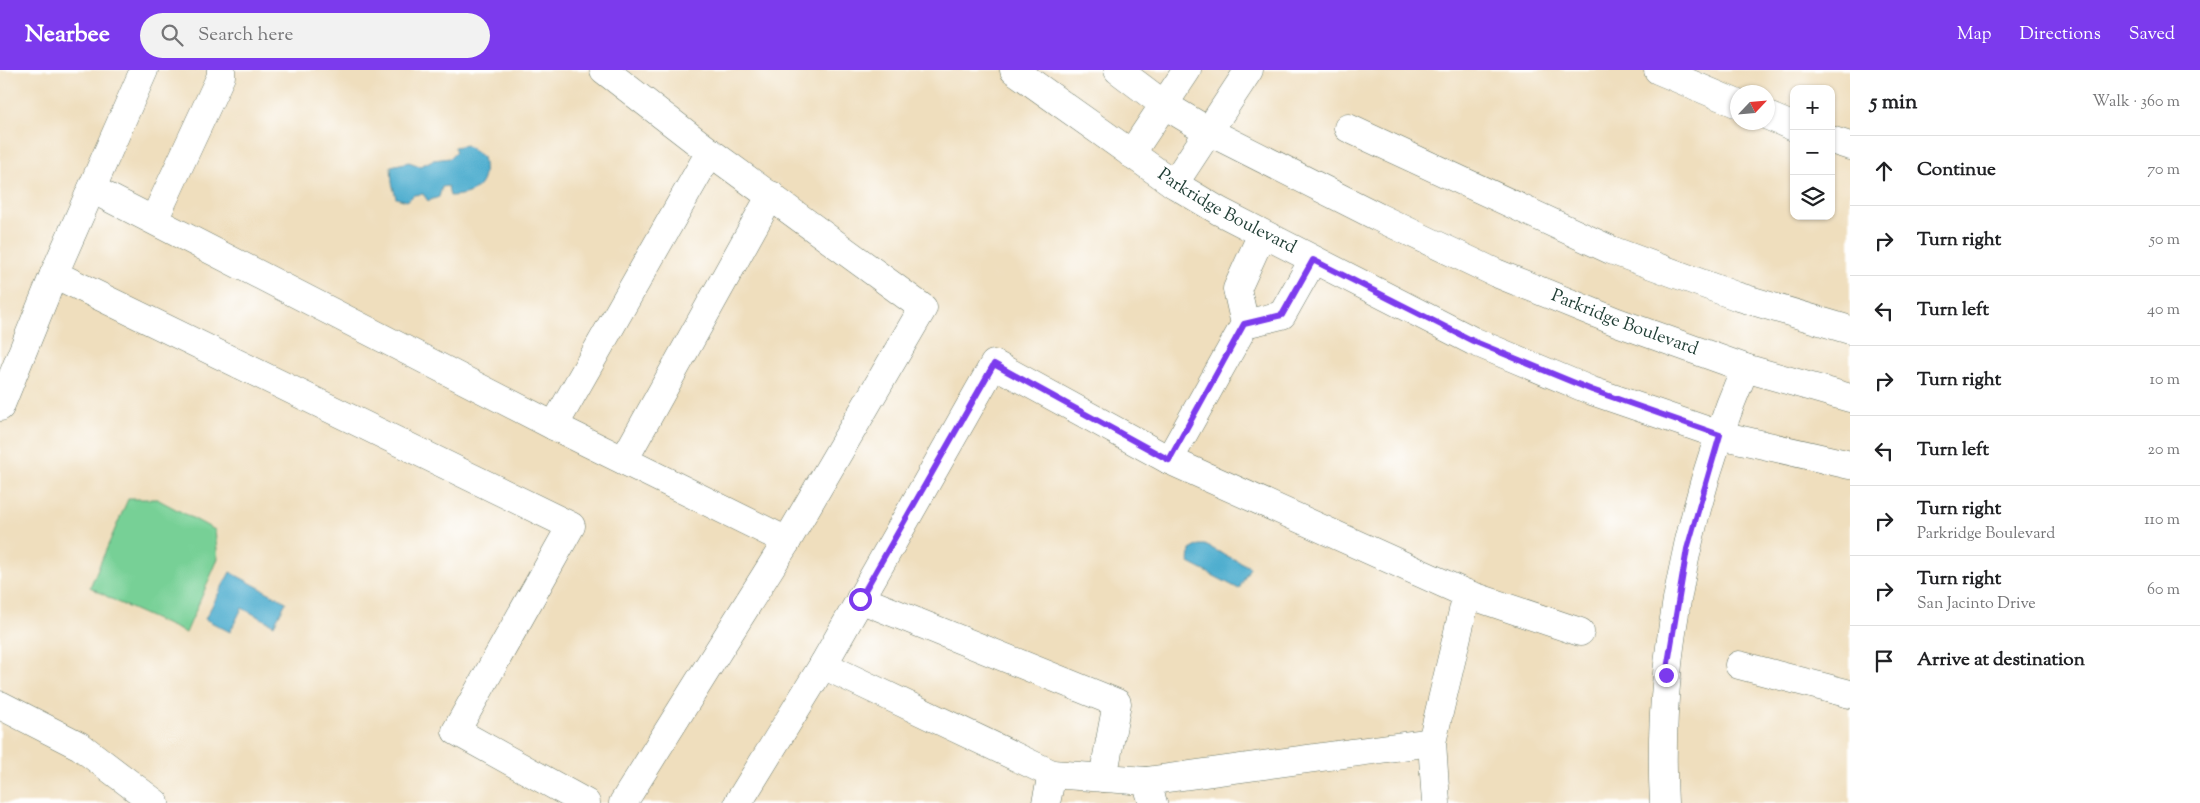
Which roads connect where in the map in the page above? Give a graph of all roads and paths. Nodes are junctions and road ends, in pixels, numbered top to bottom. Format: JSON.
{"nodes":[{"id":1,"x":144,"y":70,"type":"edge"},
{"id":2,"x":221,"y":70,"type":"edge"},
{"id":3,"x":604,"y":70,"type":"edge"},
{"id":4,"x":1014,"y":70,"type":"edge"},
{"id":5,"x":1118,"y":70,"type":"edge"},
{"id":6,"x":1187,"y":70,"type":"edge"},
{"id":7,"x":1248,"y":70,"type":"edge"},
{"id":8,"x":1658,"y":70,"type":"edge"},
{"id":9,"x":1712,"y":81,"type":"edge"},
{"id":10,"x":1730,"y":97,"type":"edge"},
{"id":11,"x":1163,"y":104,"type":"junction"},
{"id":12,"x":1775,"y":119,"type":"edge"},
{"id":13,"x":1790,"y":125,"type":"edge"},
{"id":14,"x":1348,"y":128,"type":"dead end"},
{"id":15,"x":1208,"y":131,"type":"junction"},
{"id":16,"x":1835,"y":141,"type":"edge"},
{"id":17,"x":1850,"y":146,"type":"edge"},
{"id":18,"x":710,"y":152,"type":"junction"},
{"id":19,"x":1130,"y":154,"type":"junction"},
{"id":20,"x":1174,"y":184,"type":"junction"},
{"id":21,"x":92,"y":189,"type":"junction"},
{"id":22,"x":771,"y":195,"type":"junction"},
{"id":23,"x":154,"y":220,"type":"junction"},
{"id":24,"x":1262,"y":234,"type":"junction"},
{"id":25,"x":1313,"y":260,"type":"junction"},
{"id":26,"x":54,"y":274,"type":"junction"},
{"id":27,"x":1244,"y":324,"type":"junction"},
{"id":28,"x":1850,"y":330,"type":"edge"},
{"id":29,"x":1745,"y":368,"type":"junction"},
{"id":30,"x":1850,"y":398,"type":"edge"},
{"id":31,"x":0,"y":407,"type":"edge"},
{"id":32,"x":554,"y":426,"type":"junction"},
{"id":33,"x":1720,"y":435,"type":"junction"},
{"id":34,"x":624,"y":460,"type":"junction"},
{"id":35,"x":1169,"y":460,"type":"junction"},
{"id":36,"x":1850,"y":465,"type":"edge"},
{"id":37,"x":787,"y":541,"type":"junction"},
{"id":38,"x":1468,"y":594,"type":"junction"},
{"id":39,"x":860,"y":599,"type":"junction"},
{"id":40,"x":1580,"y":632,"type":"dead end"},
{"id":41,"x":823,"y":665,"type":"junction"},
{"id":42,"x":1740,"y":665,"type":"dead end"},
{"id":43,"x":1850,"y":694,"type":"edge"},
{"id":44,"x":0,"y":706,"type":"edge"},
{"id":45,"x":1432,"y":742,"type":"junction"},
{"id":46,"x":1052,"y":774,"type":"junction"},
{"id":47,"x":1102,"y":778,"type":"junction"},
{"id":48,"x":1150,"y":792,"type":"edge"},
{"id":49,"x":155,"y":803,"type":"edge"},
{"id":50,"x":586,"y":803,"type":"edge"},
{"id":51,"x":624,"y":803,"type":"edge"},
{"id":52,"x":738,"y":803,"type":"edge"},
{"id":53,"x":1046,"y":803,"type":"edge"},
{"id":54,"x":1436,"y":803,"type":"edge"},
{"id":55,"x":1664,"y":803,"type":"edge"}],
"edges":[{"from":1,"to":21,"type":"street"},
{"from":2,"to":23,"type":"street"},
{"from":3,"to":18,"type":"street"},
{"from":4,"to":19,"type":"street","name":"Parkridge Boulevard"},
{"from":5,"to":11,"type":"street","name":"Parkridge Boulevard"},
{"from":6,"to":11,"type":"street"},
{"from":7,"to":15,"type":"street"},
{"from":8,"to":9,"type":"street"},
{"from":9,"to":10,"type":"street"},
{"from":11,"to":15,"type":"street","name":"Parkridge Boulevard"},
{"from":11,"to":19,"type":"street"},
{"from":12,"to":13,"type":"street"},
{"from":14,"to":28,"type":"street"},
{"from":15,"to":20,"type":"street"},
{"from":15,"to":29,"type":"street","name":"Parkridge Boulevard"},
{"from":16,"to":17,"type":"street"},
{"from":18,"to":22,"type":"street"},
{"from":18,"to":32,"type":"street"},
{"from":19,"to":20,"type":"street","name":"Parkridge Boulevard"},
{"from":20,"to":24,"type":"street","name":"Parkridge Boulevard"},
{"from":21,"to":23,"type":"street"},
{"from":21,"to":26,"type":"street"},
{"from":22,"to":34,"type":"street"},
{"from":22,"to":37,"type":"street"},
{"from":23,"to":32,"type":"street"},
{"from":24,"to":25,"type":"street","name":"Parkridge Boulevard"},
{"from":24,"to":27,"type":"street"},
{"from":25,"to":27,"type":"street"},
{"from":25,"to":33,"type":"street","name":"Parkridge Boulevard"},
{"from":26,"to":31,"type":"street"},
{"from":26,"to":50,"type":"street"},
{"from":27,"to":35,"type":"street"},
{"from":29,"to":30,"type":"street","name":"Parkridge Boulevard"},
{"from":29,"to":33,"type":"street"},
{"from":32,"to":34,"type":"street"},
{"from":33,"to":36,"type":"street","name":"Parkridge Boulevard"},
{"from":33,"to":55,"type":"street"},
{"from":34,"to":37,"type":"street"},
{"from":35,"to":38,"type":"street"},
{"from":35,"to":39,"type":"street"},
{"from":37,"to":51,"type":"street"},
{"from":38,"to":40,"type":"street"},
{"from":38,"to":45,"type":"street"},
{"from":39,"to":41,"type":"street"},
{"from":39,"to":47,"type":"street"},
{"from":41,"to":46,"type":"street"},
{"from":41,"to":52,"type":"street"},
{"from":42,"to":43,"type":"street"},
{"from":44,"to":49,"type":"street"},
{"from":45,"to":48,"type":"street"},
{"from":45,"to":54,"type":"street"},
{"from":46,"to":47,"type":"street"},
{"from":46,"to":53,"type":"street"},
{"from":47,"to":48,"type":"street"}]}
